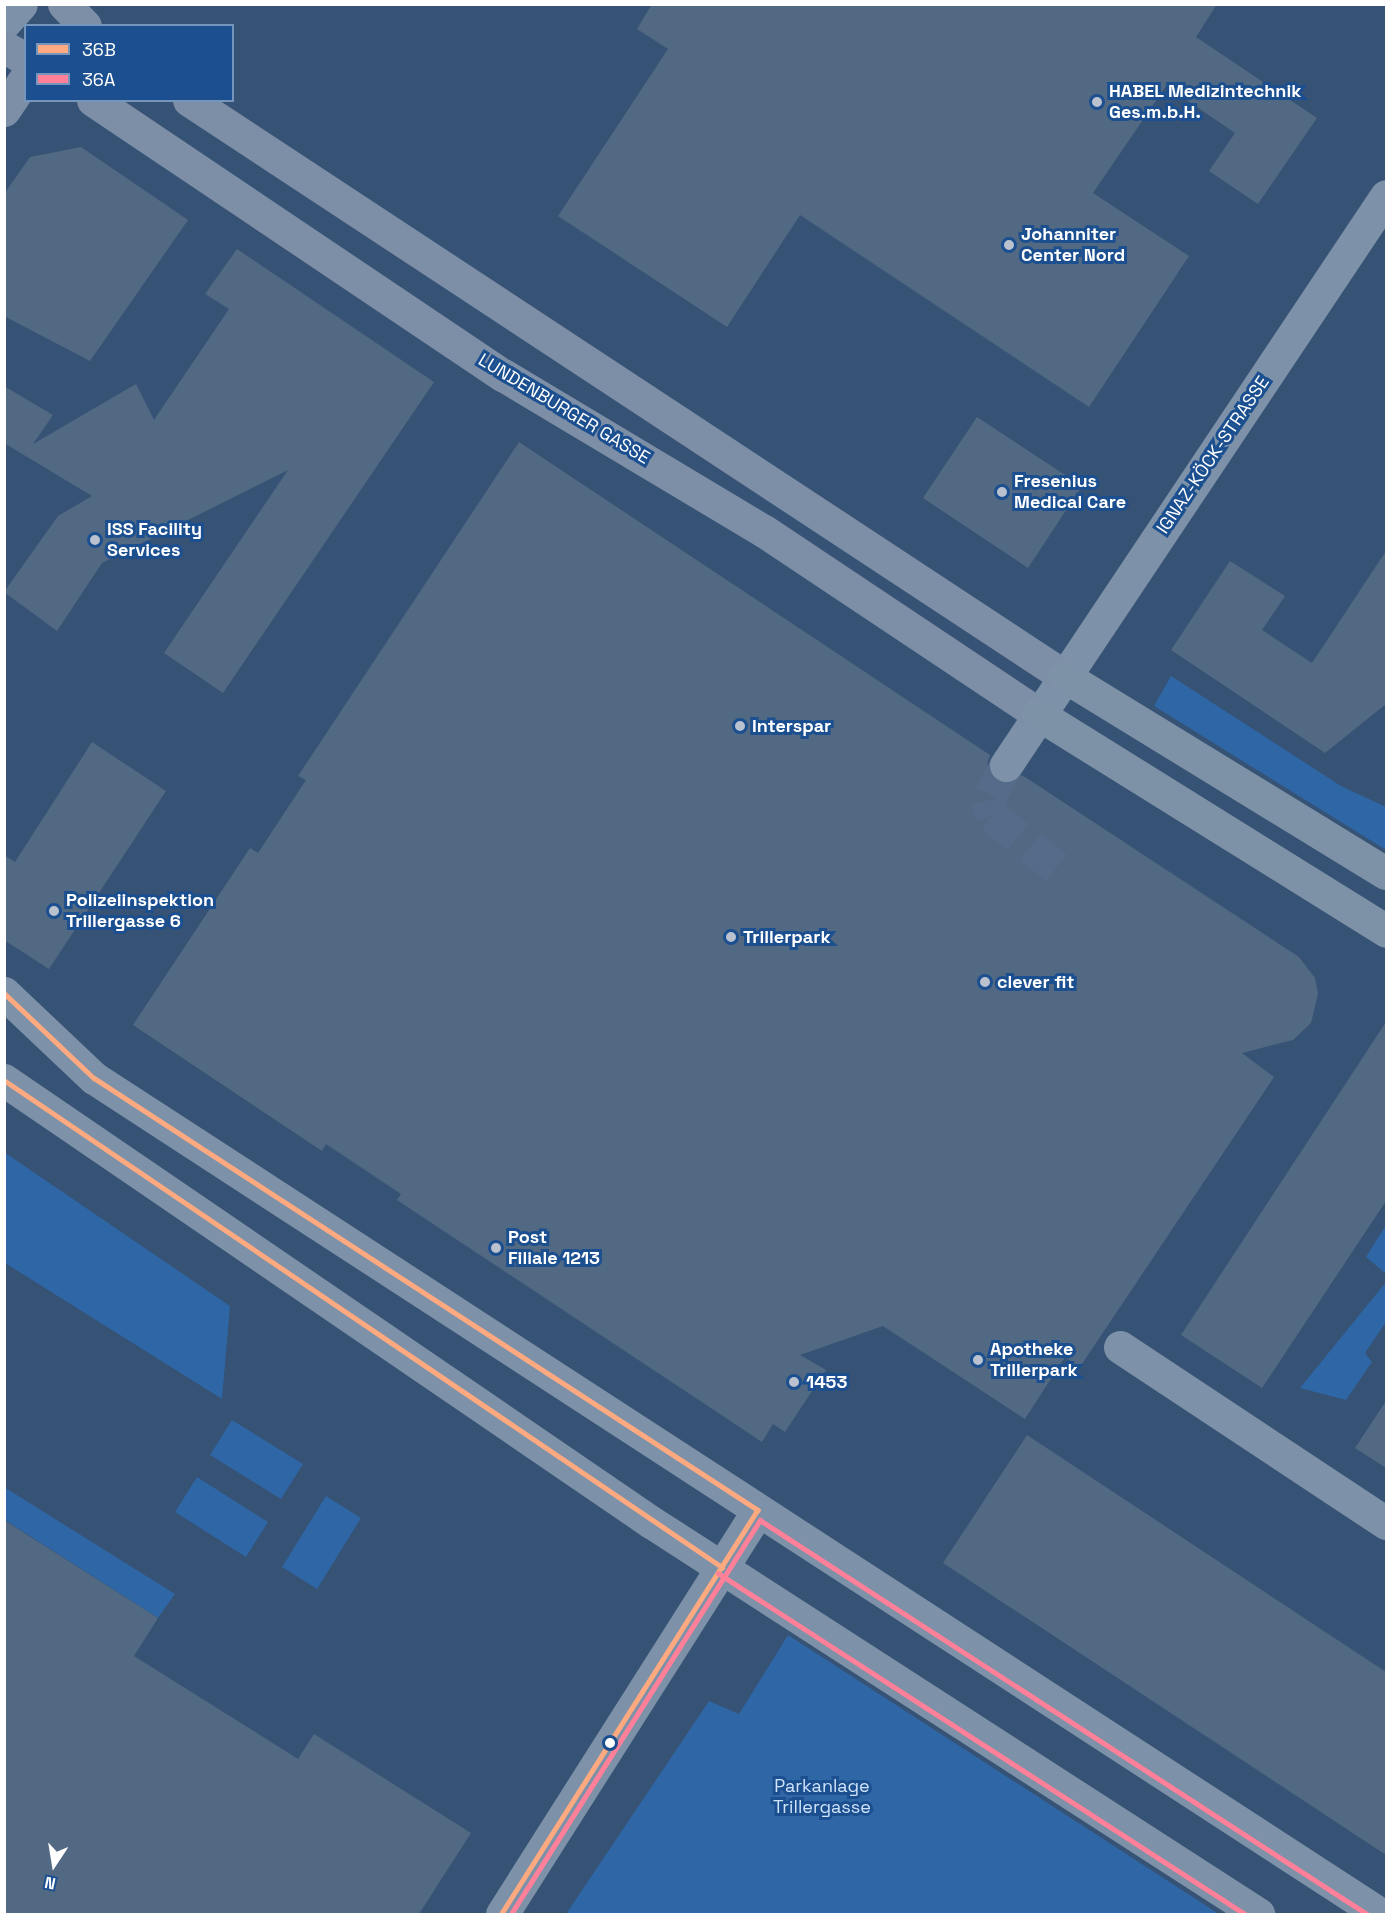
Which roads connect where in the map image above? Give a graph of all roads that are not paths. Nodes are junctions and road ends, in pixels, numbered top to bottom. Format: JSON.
{"nodes":[{"id":1,"x":21,"y":4,"type":"edge"},
{"id":2,"x":4,"y":23,"type":"edge"},
{"id":3,"x":4,"y":47,"type":"edge"},
{"id":4,"x":24,"y":58,"type":"edge"},
{"id":5,"x":24,"y":80,"type":"edge"},
{"id":6,"x":96,"y":102,"type":"edge"},
{"id":7,"x":192,"y":102,"type":"edge"},
{"id":8,"x":4,"y":110,"type":"edge"},
{"id":9,"x":1386,"y":196,"type":"edge"},
{"id":10,"x":1064,"y":676,"type":"junction"},
{"id":11,"x":1038,"y":714,"type":"junction"},
{"id":12,"x":1006,"y":765,"type":"tunnel mouth"},
{"id":13,"x":1386,"y":873,"type":"edge"},
{"id":14,"x":1386,"y":931,"type":"edge"},
{"id":15,"x":4,"y":993,"type":"edge"},
{"id":16,"x":4,"y":1080,"type":"edge"},
{"id":17,"x":1120,"y":1347,"type":"dead end"},
{"id":18,"x":758,"y":1510,"type":"junction"},
{"id":19,"x":1386,"y":1522,"type":"edge"},
{"id":20,"x":722,"y":1567,"type":"junction"},
{"id":21,"x":502,"y":1914,"type":"edge"},
{"id":22,"x":1258,"y":1914,"type":"edge"},
{"id":23,"x":1380,"y":1914,"type":"edge"}],
"edges":[{"from":1,"to":2,"type":"street"},
{"from":3,"to":4,"type":"main road"},
{"from":5,"to":8,"type":"main road"},
{"from":6,"to":11,"type":"main road","name":"LUNDENBURGER GASSE"},
{"from":7,"to":10,"type":"main road"},
{"from":9,"to":10,"type":"street","name":"IGNAZ-KÖCK-STRASSE"},
{"from":10,"to":11,"type":"street","name":"IGNAZ-KÖCK-STRASSE"},
{"from":10,"to":13,"type":"highway"},
{"from":11,"to":12,"type":"street","name":"IGNAZ-KÖCK-STRASSE"},
{"from":11,"to":14,"type":"highway"},
{"from":15,"to":18,"type":"street"},
{"from":16,"to":20,"type":"street"},
{"from":17,"to":19,"type":"street"},
{"from":18,"to":20,"type":"street"},
{"from":18,"to":23,"type":"street"},
{"from":20,"to":21,"type":"street"},
{"from":20,"to":22,"type":"street"}]}
